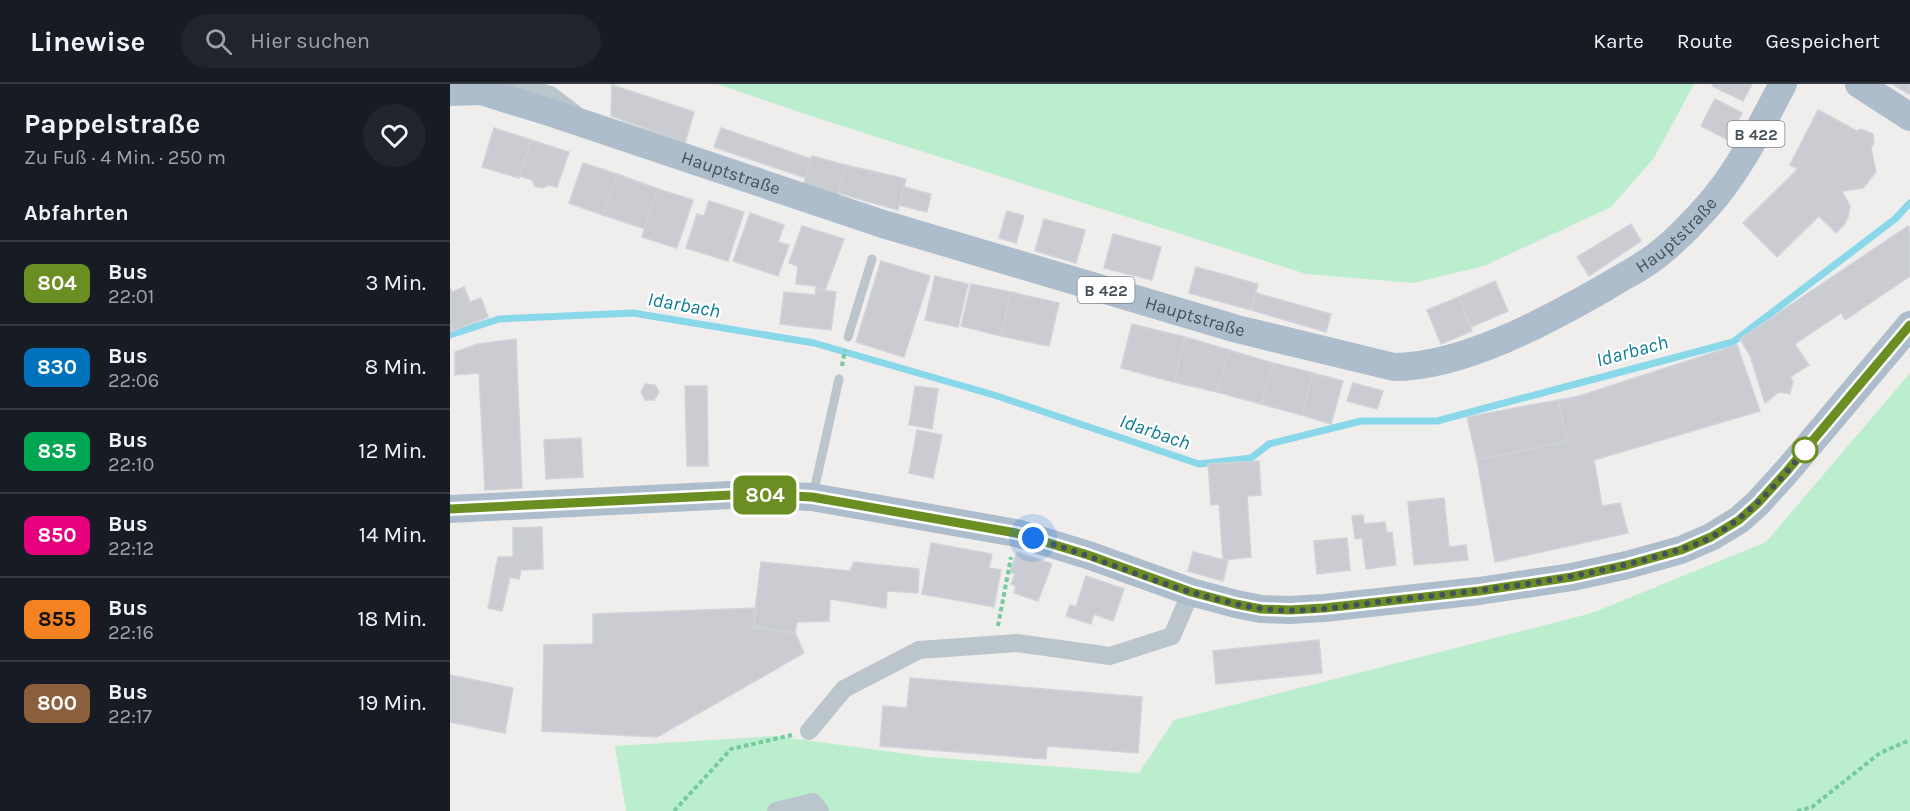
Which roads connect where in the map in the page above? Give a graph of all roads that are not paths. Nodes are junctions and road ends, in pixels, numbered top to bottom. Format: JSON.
{"nodes":[{"id":1,"x":513,"y":84,"type":"edge"},
{"id":2,"x":1783,"y":84,"type":"edge"},
{"id":3,"x":1859,"y":84,"type":"edge"},
{"id":4,"x":450,"y":92,"type":"edge"},
{"id":5,"x":1910,"y":117,"type":"edge"},
{"id":6,"x":590,"y":126,"type":"junction"},
{"id":7,"x":872,"y":259,"type":"dead end"},
{"id":8,"x":1910,"y":325,"type":"edge"},
{"id":9,"x":848,"y":337,"type":"road end"},
{"id":10,"x":839,"y":379,"type":"road end"},
{"id":11,"x":812,"y":497,"type":"junction"},
{"id":12,"x":450,"y":509,"type":"edge"},
{"id":13,"x":1191,"y":592,"type":"junction"},
{"id":14,"x":809,"y":731,"type":"road end"},
{"id":15,"x":776,"y":811,"type":"edge"},
{"id":16,"x":820,"y":811,"type":"edge"}],
"edges":[{"from":1,"to":6,"type":"street"},
{"from":2,"to":6,"type":"main road","name":"Hauptstraße","number":"B 422"},
{"from":3,"to":5,"type":"main road"},
{"from":4,"to":6,"type":"main road","name":"Hauptstraße","number":"B 422"},
{"from":7,"to":9,"type":"lane"},
{"from":8,"to":13,"type":"main road"},
{"from":10,"to":11,"type":"lane"},
{"from":11,"to":12,"type":"main road"},
{"from":11,"to":13,"type":"main road"},
{"from":13,"to":14,"type":"street"},
{"from":15,"to":16,"type":"street"}]}
